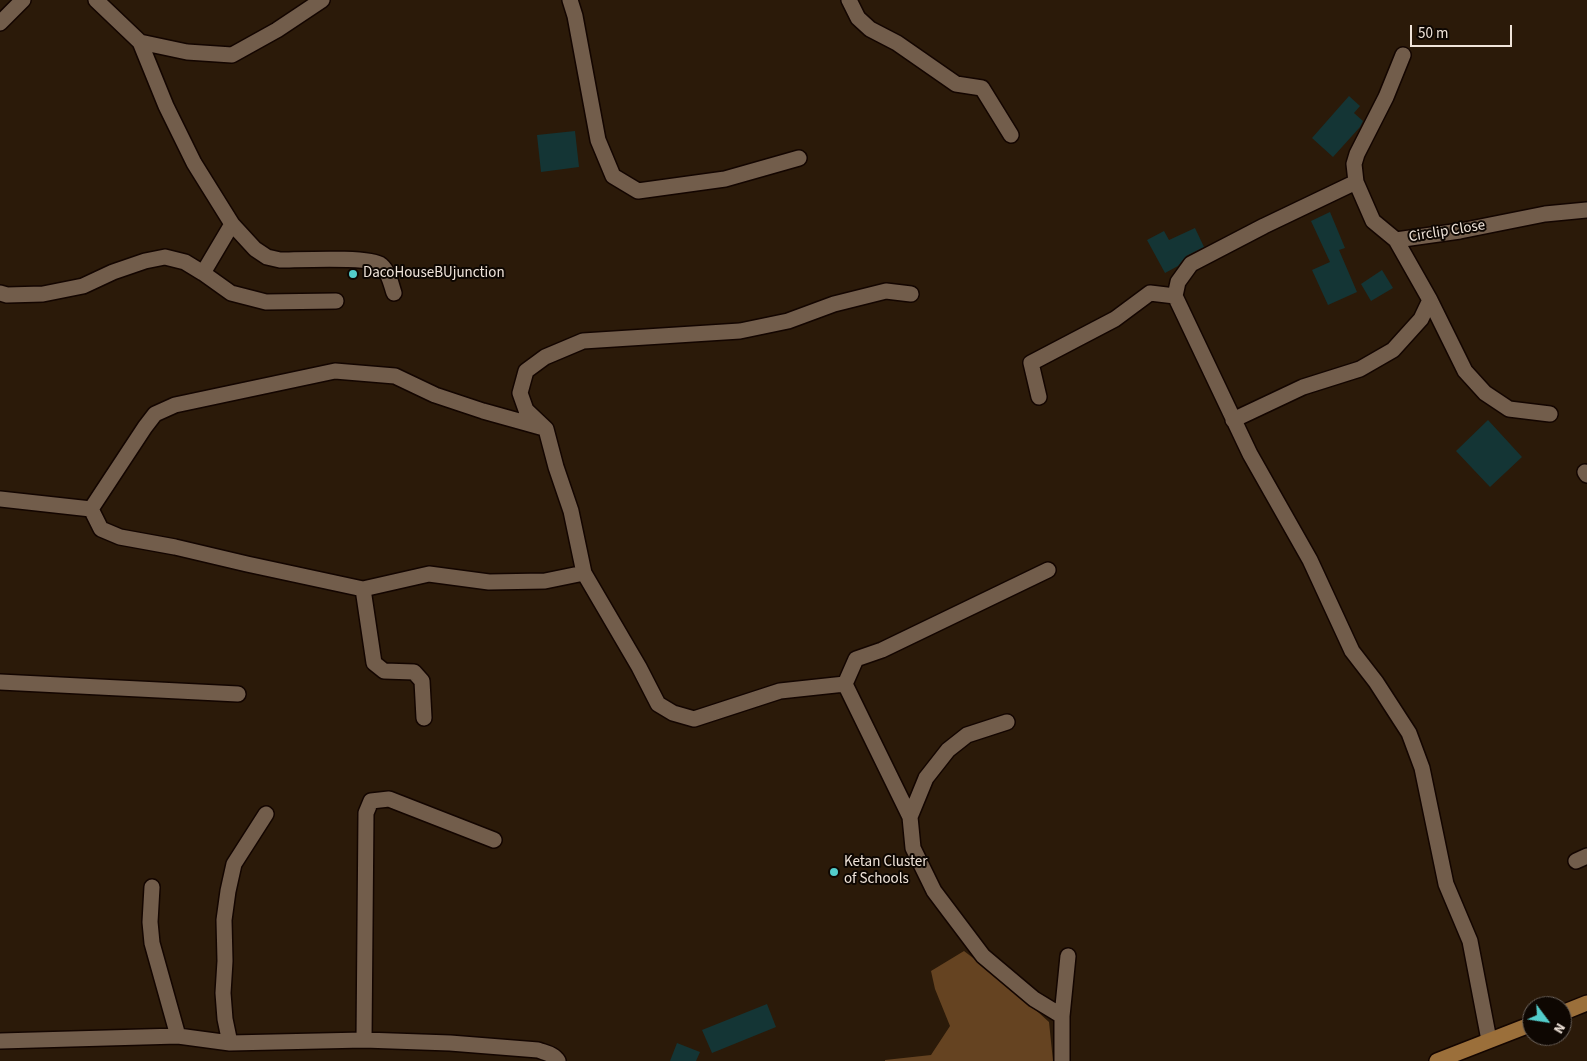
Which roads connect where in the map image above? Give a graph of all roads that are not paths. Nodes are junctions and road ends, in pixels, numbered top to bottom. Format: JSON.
{"nodes":[{"id":1,"x":23,"y":0,"type":"edge"},
{"id":2,"x":96,"y":0,"type":"edge"},
{"id":3,"x":322,"y":0,"type":"edge"},
{"id":4,"x":570,"y":0,"type":"edge"},
{"id":5,"x":849,"y":0,"type":"edge"},
{"id":6,"x":0,"y":23,"type":"edge"},
{"id":7,"x":140,"y":42,"type":"junction"},
{"id":8,"x":1403,"y":55,"type":"dead end"},
{"id":9,"x":1011,"y":135,"type":"dead end"},
{"id":10,"x":799,"y":158,"type":"dead end"},
{"id":11,"x":1356,"y":182,"type":"junction"},
{"id":12,"x":1587,"y":210,"type":"edge"},
{"id":13,"x":232,"y":224,"type":"junction"},
{"id":14,"x":1396,"y":240,"type":"junction"},
{"id":15,"x":203,"y":273,"type":"junction"},
{"id":16,"x":0,"y":293,"type":"edge"},
{"id":17,"x":394,"y":293,"type":"dead end"},
{"id":18,"x":911,"y":294,"type":"dead end"},
{"id":19,"x":1175,"y":296,"type":"junction"},
{"id":20,"x":1430,"y":300,"type":"junction"},
{"id":21,"x":336,"y":301,"type":"dead end"},
{"id":22,"x":1039,"y":397,"type":"dead end"},
{"id":23,"x":1550,"y":414,"type":"dead end"},
{"id":24,"x":1233,"y":420,"type":"junction"},
{"id":25,"x":546,"y":429,"type":"junction"},
{"id":26,"x":0,"y":499,"type":"edge"},
{"id":27,"x":91,"y":509,"type":"junction"},
{"id":28,"x":1048,"y":570,"type":"dead end"},
{"id":29,"x":584,"y":573,"type":"junction"},
{"id":30,"x":363,"y":589,"type":"junction"},
{"id":31,"x":0,"y":682,"type":"edge"},
{"id":32,"x":845,"y":684,"type":"junction"},
{"id":33,"x":238,"y":694,"type":"dead end"},
{"id":34,"x":424,"y":718,"type":"dead end"},
{"id":35,"x":1007,"y":722,"type":"dead end"},
{"id":36,"x":266,"y":814,"type":"dead end"},
{"id":37,"x":910,"y":817,"type":"junction"},
{"id":38,"x":494,"y":840,"type":"dead end"},
{"id":39,"x":152,"y":887,"type":"dead end"},
{"id":40,"x":1068,"y":956,"type":"dead end"},
{"id":41,"x":1587,"y":1003,"type":"edge"},
{"id":42,"x":1572,"y":1009,"type":"edge"},
{"id":43,"x":1062,"y":1016,"type":"junction"},
{"id":44,"x":1522,"y":1028,"type":"edge"},
{"id":45,"x":178,"y":1036,"type":"junction"},
{"id":46,"x":364,"y":1040,"type":"junction"},
{"id":47,"x":1489,"y":1040,"type":"junction"},
{"id":48,"x":0,"y":1041,"type":"edge"},
{"id":49,"x":230,"y":1043,"type":"junction"},
{"id":50,"x":558,"y":1061,"type":"edge"},
{"id":51,"x":1062,"y":1061,"type":"edge"},
{"id":52,"x":1437,"y":1061,"type":"edge"}],
"edges":[{"from":1,"to":6,"type":"street"},
{"from":2,"to":7,"type":"street"},
{"from":3,"to":7,"type":"street"},
{"from":4,"to":10,"type":"street"},
{"from":5,"to":9,"type":"street"},
{"from":7,"to":13,"type":"street"},
{"from":8,"to":11,"type":"street","name":"Circlip Close"},
{"from":11,"to":14,"type":"street","name":"Circlip Close"},
{"from":11,"to":19,"type":"street"},
{"from":12,"to":14,"type":"street","name":"Circlip Close"},
{"from":13,"to":15,"type":"street"},
{"from":13,"to":17,"type":"street"},
{"from":14,"to":20,"type":"street"},
{"from":15,"to":16,"type":"street"},
{"from":15,"to":21,"type":"street"},
{"from":18,"to":25,"type":"street"},
{"from":19,"to":22,"type":"street"},
{"from":19,"to":24,"type":"street"},
{"from":20,"to":23,"type":"street"},
{"from":20,"to":24,"type":"street"},
{"from":24,"to":47,"type":"street"},
{"from":25,"to":27,"type":"street"},
{"from":25,"to":29,"type":"street"},
{"from":26,"to":27,"type":"street"},
{"from":27,"to":30,"type":"street"},
{"from":28,"to":32,"type":"street"},
{"from":29,"to":30,"type":"street"},
{"from":29,"to":32,"type":"street"},
{"from":30,"to":34,"type":"street"},
{"from":31,"to":33,"type":"street"},
{"from":32,"to":37,"type":"street"},
{"from":35,"to":37,"type":"street"},
{"from":36,"to":49,"type":"street"},
{"from":37,"to":43,"type":"street"},
{"from":38,"to":46,"type":"street"},
{"from":39,"to":45,"type":"street"},
{"from":40,"to":43,"type":"street"},
{"from":41,"to":42,"type":"street"},
{"from":43,"to":51,"type":"street"},
{"from":44,"to":47,"type":"street"},
{"from":45,"to":48,"type":"street"},
{"from":45,"to":49,"type":"street"},
{"from":46,"to":49,"type":"street"},
{"from":46,"to":50,"type":"street"},
{"from":47,"to":52,"type":"street"}]}
